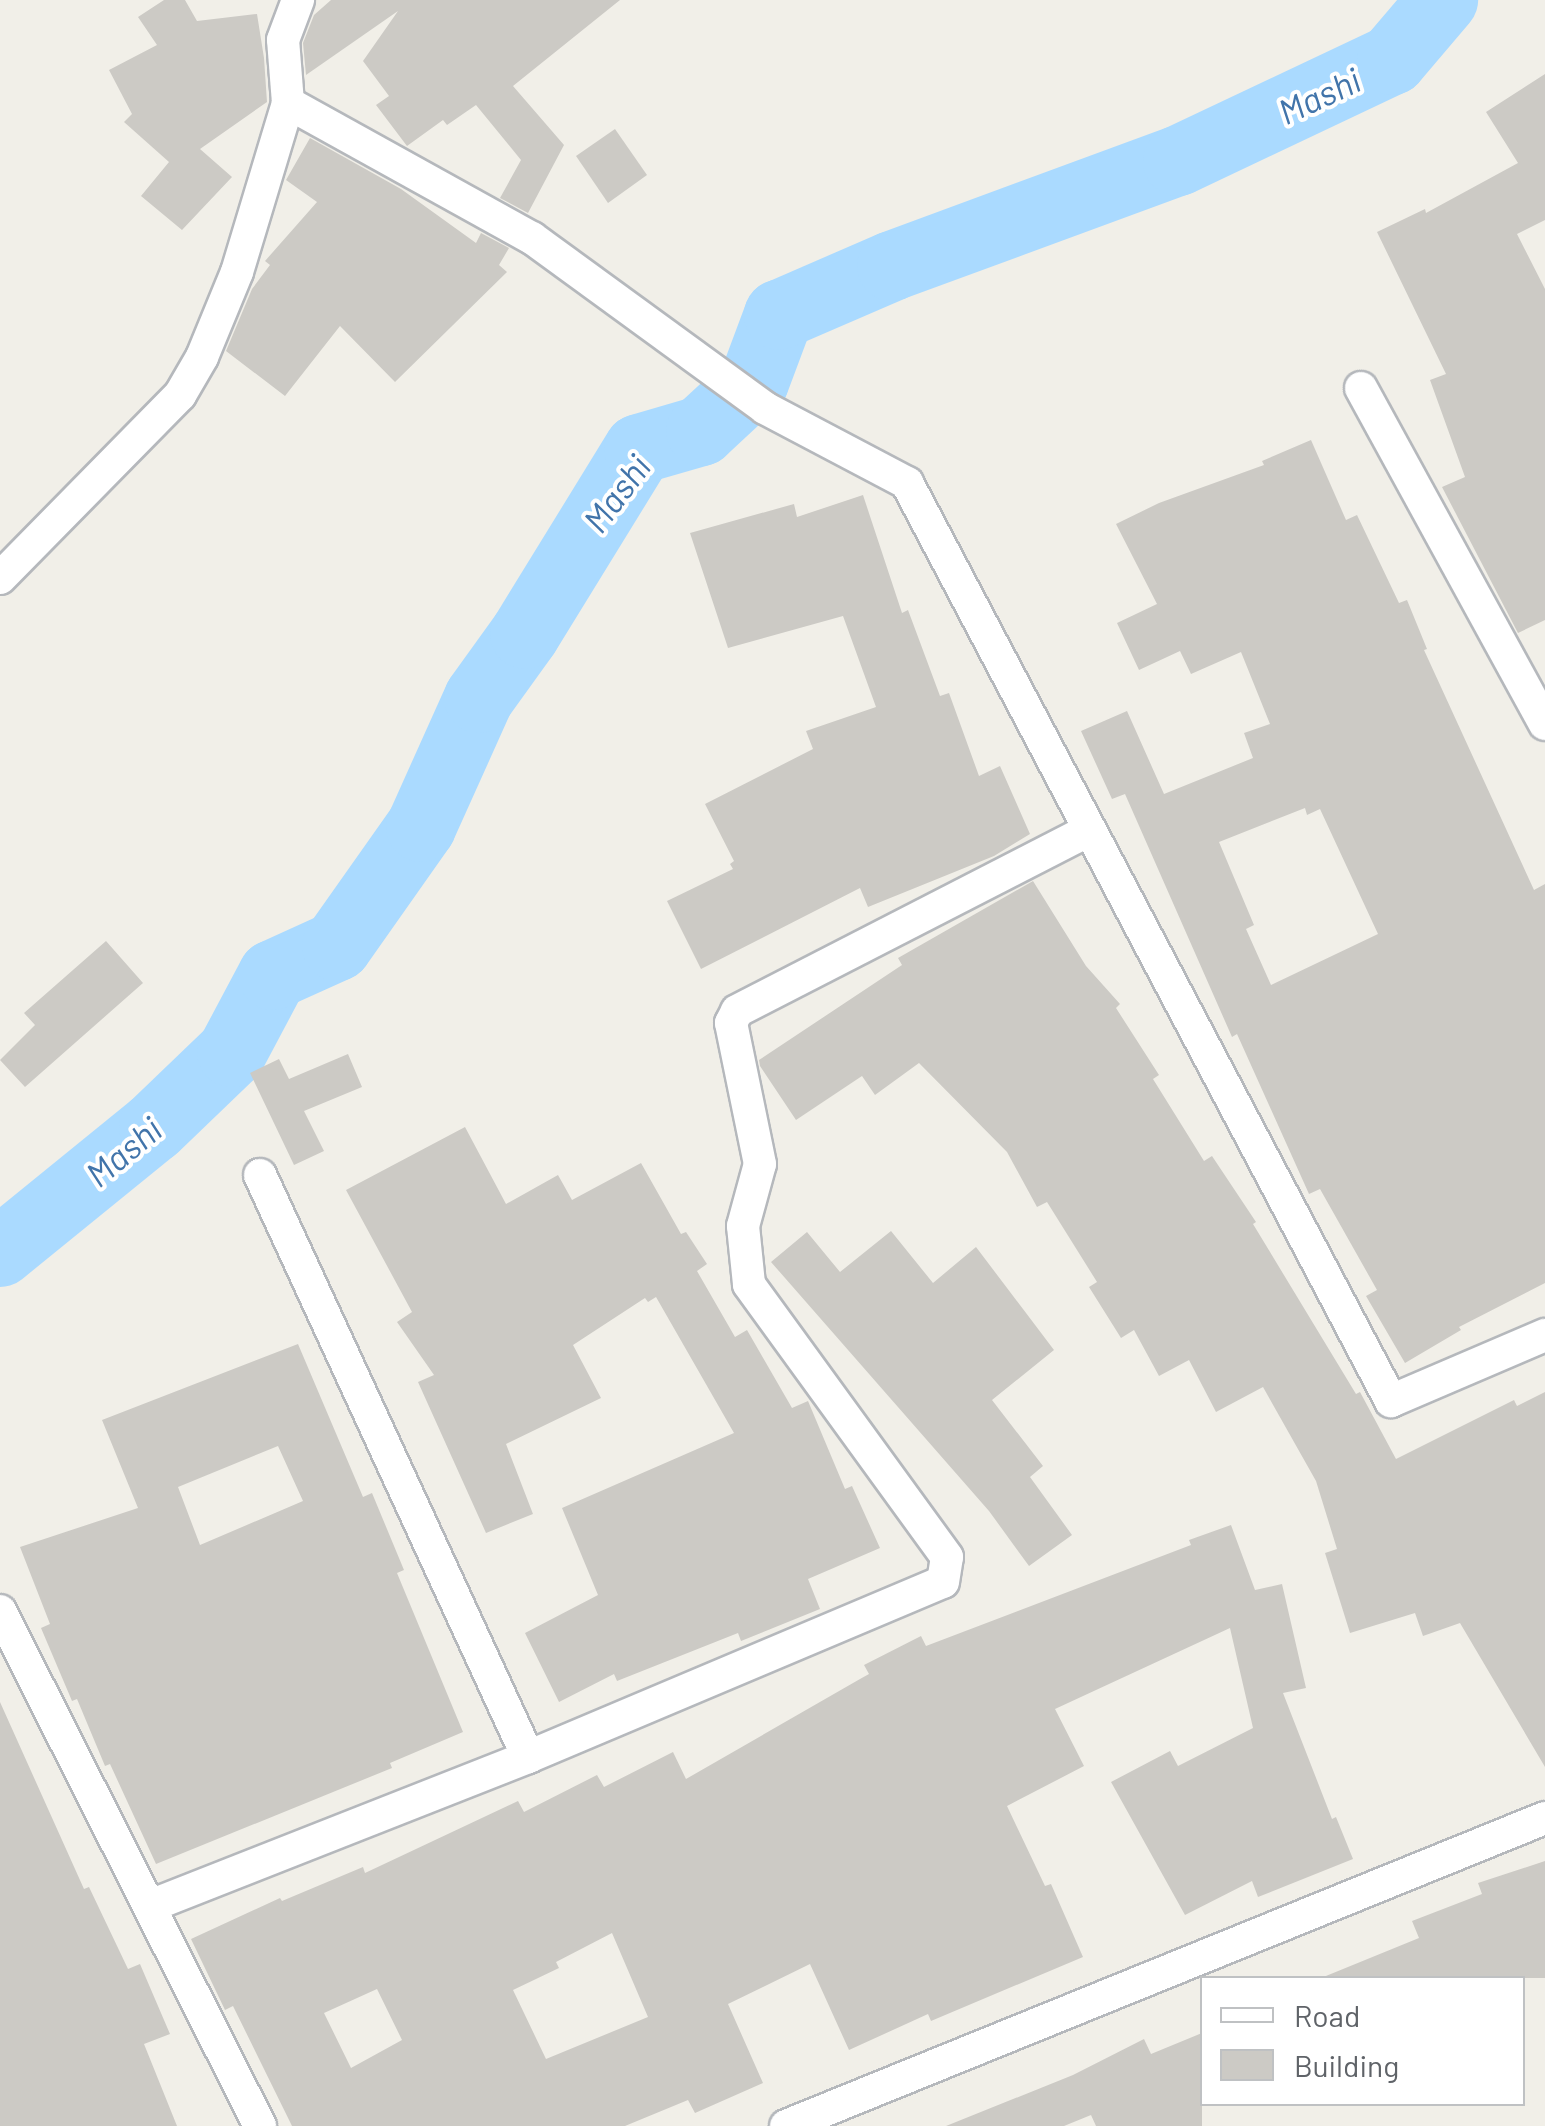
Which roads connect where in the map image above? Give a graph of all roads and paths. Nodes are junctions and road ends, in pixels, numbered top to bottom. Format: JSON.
{"nodes":[{"id":1,"x":298,"y":0,"type":"edge"},
{"id":2,"x":288,"y":103,"type":"junction"},
{"id":3,"x":1361,"y":388,"type":"dead end"},
{"id":4,"x":0,"y":578,"type":"edge"},
{"id":5,"x":1545,"y":724,"type":"edge"},
{"id":6,"x":1088,"y":830,"type":"junction"},
{"id":7,"x":260,"y":1175,"type":"dead end"},
{"id":8,"x":1545,"y":1335,"type":"edge"},
{"id":9,"x":0,"y":1610,"type":"edge"},
{"id":10,"x":528,"y":1757,"type":"junction"},
{"id":11,"x":1545,"y":1818,"type":"edge"},
{"id":12,"x":150,"y":1906,"type":"junction"},
{"id":13,"x":260,"y":2126,"type":"edge"},
{"id":14,"x":786,"y":2126,"type":"edge"}],
"edges":[{"from":1,"to":2,"type":"street"},
{"from":2,"to":4,"type":"street"},
{"from":2,"to":6,"type":"street"},
{"from":3,"to":5,"type":"street"},
{"from":6,"to":8,"type":"street"},
{"from":6,"to":10,"type":"street"},
{"from":7,"to":10,"type":"street"},
{"from":9,"to":12,"type":"street"},
{"from":10,"to":12,"type":"street"},
{"from":11,"to":14,"type":"street"},
{"from":12,"to":13,"type":"street"}]}
